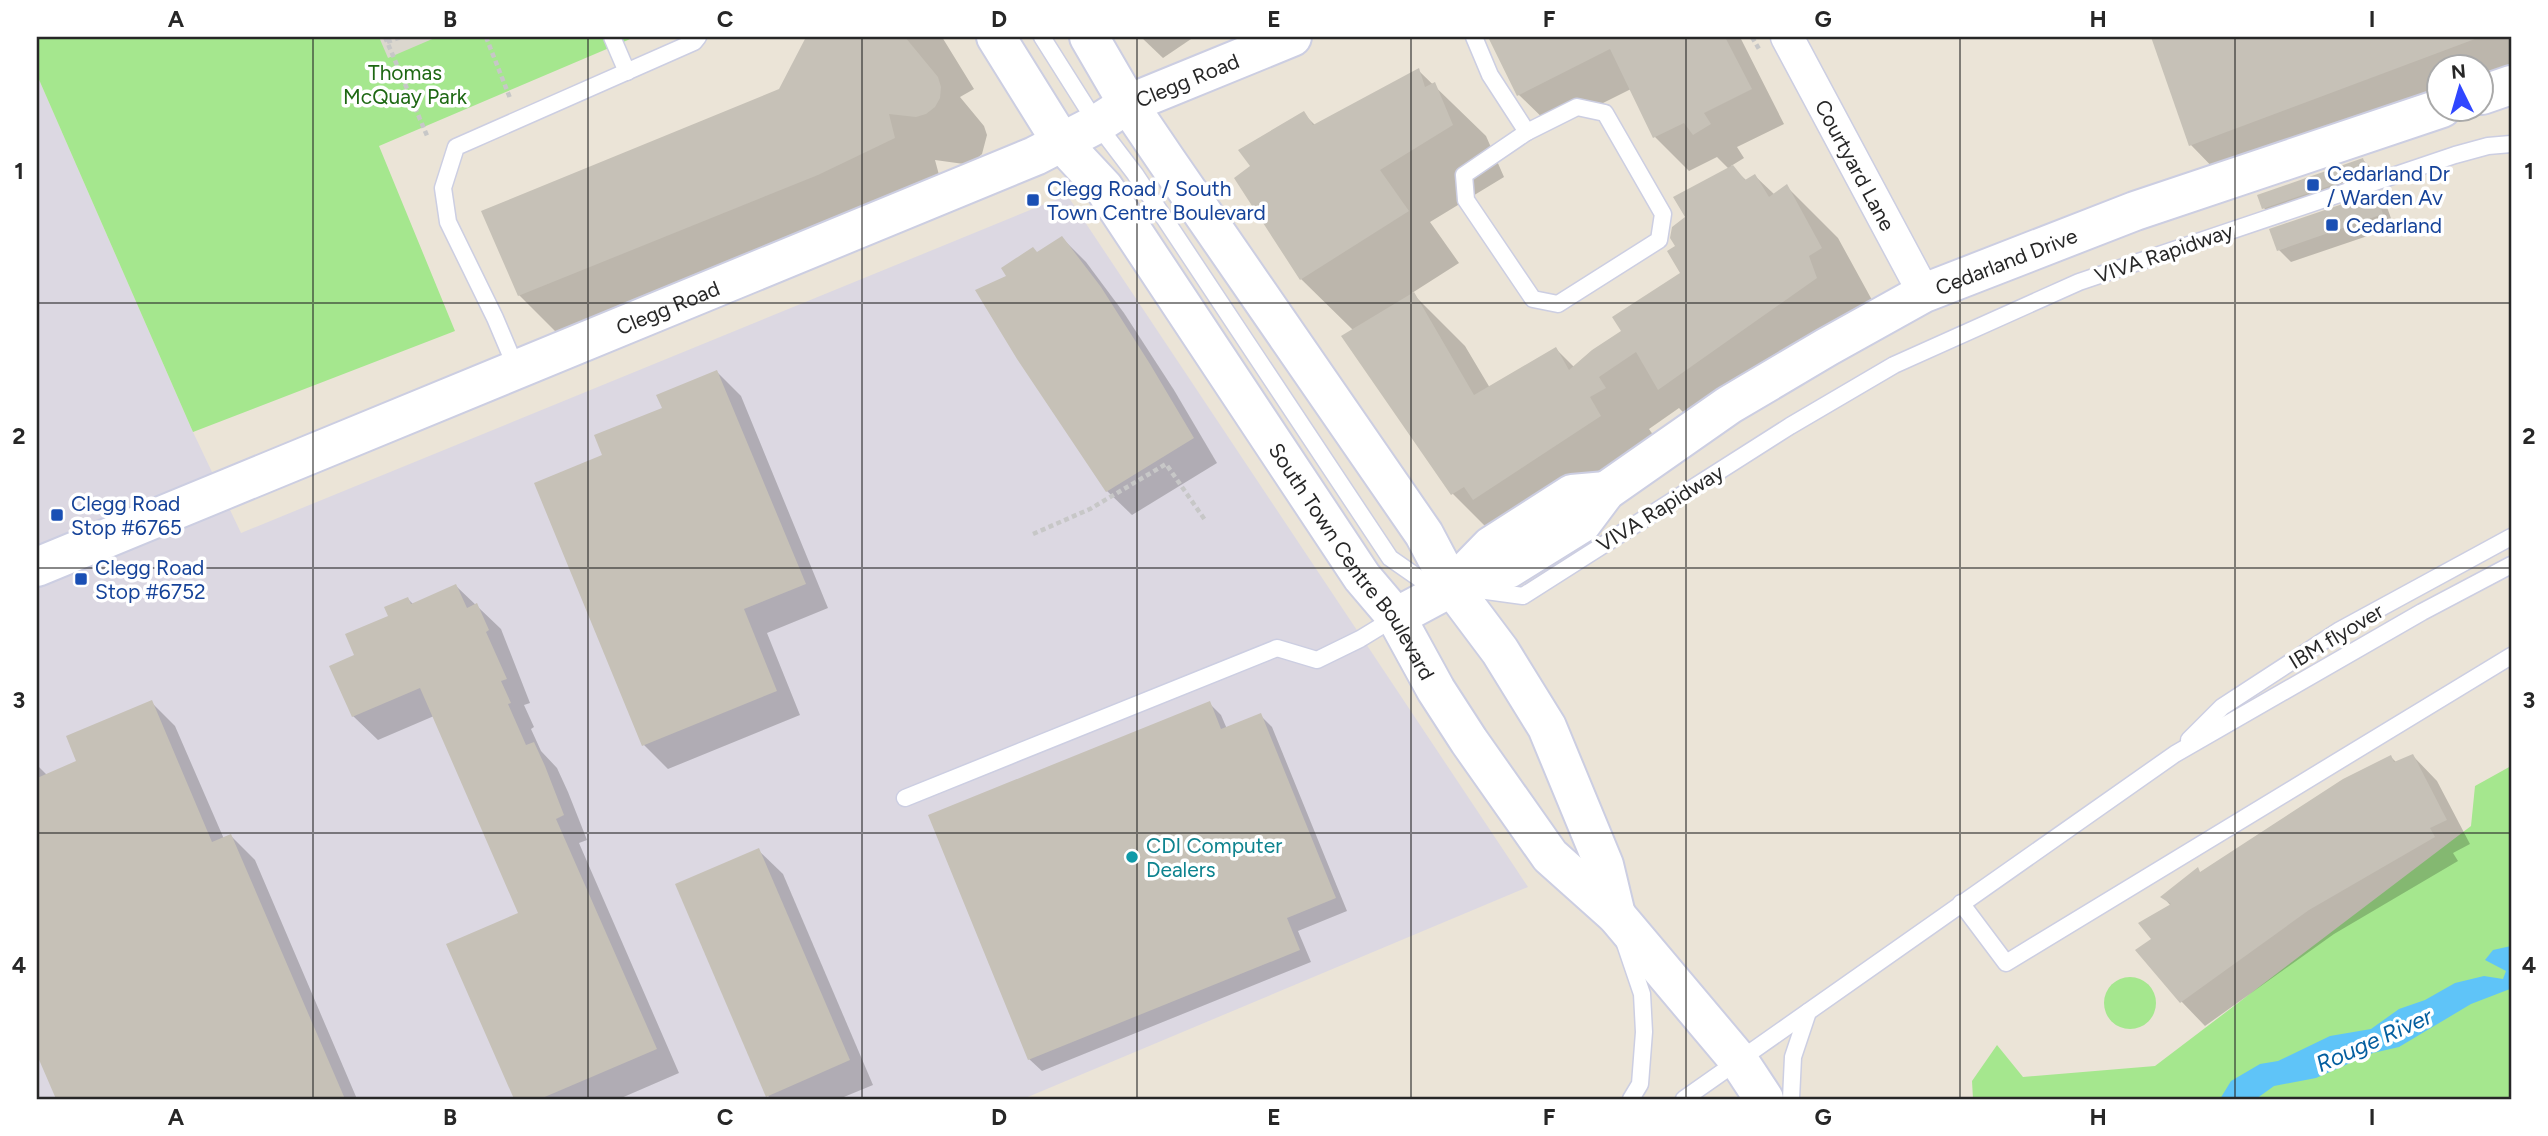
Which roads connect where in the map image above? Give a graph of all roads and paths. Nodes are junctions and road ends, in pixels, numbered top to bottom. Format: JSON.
{"nodes":[{"id":1,"x":401,"y":37,"type":"edge"},
{"id":2,"x":485,"y":37,"type":"edge"},
{"id":3,"x":612,"y":37,"type":"edge"},
{"id":4,"x":698,"y":37,"type":"edge"},
{"id":5,"x":996,"y":37,"type":"edge"},
{"id":6,"x":1042,"y":37,"type":"edge"},
{"id":7,"x":1089,"y":37,"type":"edge"},
{"id":8,"x":1292,"y":37,"type":"edge"},
{"id":9,"x":1474,"y":37,"type":"edge"},
{"id":10,"x":1787,"y":37,"type":"edge"},
{"id":11,"x":386,"y":40,"type":"edge"},
{"id":12,"x":626,"y":72,"type":"junction"},
{"id":13,"x":510,"y":98,"type":"dead end"},
{"id":14,"x":2426,"y":113,"type":"edge"},
{"id":15,"x":1112,"y":114,"type":"junction"},
{"id":16,"x":1527,"y":132,"type":"junction"},
{"id":17,"x":428,"y":138,"type":"dead end"},
{"id":18,"x":1062,"y":143,"type":"junction"},
{"id":19,"x":2511,"y":144,"type":"edge"},
{"id":20,"x":1924,"y":293,"type":"junction"},
{"id":21,"x":517,"y":370,"type":"junction"},
{"id":22,"x":1205,"y":520,"type":"dead end"},
{"id":23,"x":1032,"y":534,"type":"dead end"},
{"id":24,"x":2505,"y":541,"type":"edge"},
{"id":25,"x":2511,"y":565,"type":"edge"},
{"id":26,"x":37,"y":567,"type":"edge"},
{"id":27,"x":1452,"y":587,"type":"junction"},
{"id":28,"x":1396,"y":617,"type":"junction"},
{"id":29,"x":2511,"y":656,"type":"edge"},
{"id":30,"x":2175,"y":754,"type":"junction"},
{"id":31,"x":1564,"y":768,"type":"junction"},
{"id":32,"x":905,"y":798,"type":"dead end"},
{"id":33,"x":1515,"y":805,"type":"junction"},
{"id":34,"x":1961,"y":903,"type":"junction"},
{"id":35,"x":1616,"y":915,"type":"junction"},
{"id":36,"x":1808,"y":1012,"type":"junction"},
{"id":37,"x":1739,"y":1061,"type":"junction"},
{"id":38,"x":1631,"y":1099,"type":"edge"},
{"id":39,"x":1684,"y":1099,"type":"edge"},
{"id":40,"x":1764,"y":1099,"type":"edge"},
{"id":41,"x":1791,"y":1099,"type":"edge"}],
"edges":[{"from":1,"to":11,"type":"path"},
{"from":2,"to":13,"type":"path"},
{"from":3,"to":12,"type":"lane"},
{"from":4,"to":12,"type":"lane"},
{"from":5,"to":18,"type":"street","name":"South Town Centre Boulevard"},
{"from":6,"to":15,"type":"lane"},
{"from":7,"to":15,"type":"street"},
{"from":8,"to":15,"type":"street","name":"Clegg Road"},
{"from":9,"to":16,"type":"lane"},
{"from":10,"to":20,"type":"street","name":"Courtyard Lane"},
{"from":11,"to":17,"type":"path"},
{"from":12,"to":21,"type":"lane"},
{"from":14,"to":20,"type":"street","name":"Cedarland Drive"},
{"from":15,"to":18,"type":"street","name":"Clegg Road"},
{"from":15,"to":27,"type":"street"},
{"from":16,"to":16,"type":"lane"},
{"from":18,"to":21,"type":"street","name":"Clegg Road"},
{"from":18,"to":28,"type":"street","name":"South Town Centre Boulevard"},
{"from":19,"to":27,"type":"lane","name":"VIVA Rapidway"},
{"from":20,"to":27,"type":"street","name":"Cedarland Drive"},
{"from":21,"to":26,"type":"street","name":"Clegg Road"},
{"from":22,"to":23,"type":"path"},
{"from":24,"to":30,"type":"lane","name":"IBM flyover"},
{"from":25,"to":30,"type":"lane"},
{"from":27,"to":28,"type":"street","name":"Cedarland Drive"},
{"from":27,"to":31,"type":"street"},
{"from":28,"to":32,"type":"lane"},
{"from":28,"to":33,"type":"street","name":"South Town Centre Boulevard"},
{"from":29,"to":34,"type":"lane"},
{"from":30,"to":34,"type":"lane"},
{"from":31,"to":33,"type":"street"},
{"from":31,"to":35,"type":"street"},
{"from":33,"to":35,"type":"street","name":"South Town Centre Boulevard"},
{"from":34,"to":36,"type":"lane"},
{"from":35,"to":37,"type":"street","name":"South Town Centre Boulevard"},
{"from":35,"to":38,"type":"lane"},
{"from":36,"to":37,"type":"lane"},
{"from":36,"to":41,"type":"lane"},
{"from":37,"to":39,"type":"lane"},
{"from":37,"to":40,"type":"street","name":"South Town Centre Boulevard"}]}
